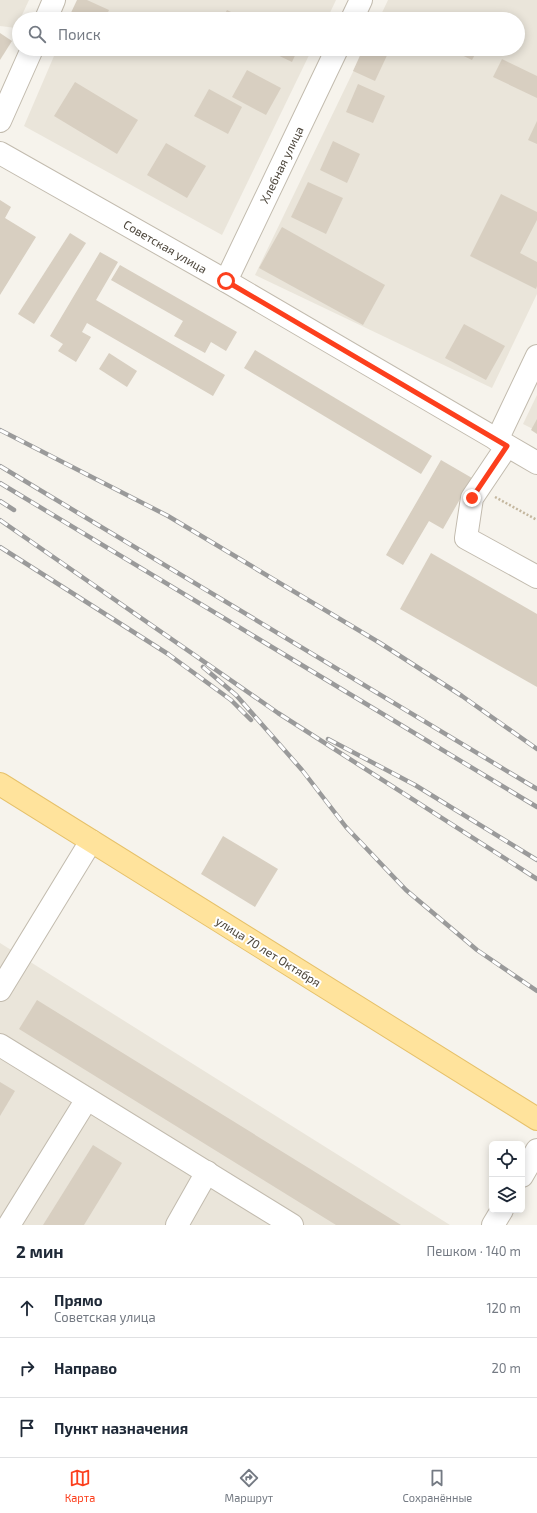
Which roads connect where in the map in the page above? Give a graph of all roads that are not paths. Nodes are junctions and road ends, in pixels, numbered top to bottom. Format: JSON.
{"nodes":[{"id":1,"x":54,"y":0,"type":"edge"},
{"id":2,"x":361,"y":0,"type":"edge"},
{"id":3,"x":49,"y":12,"type":"edge"},
{"id":4,"x":355,"y":12,"type":"edge"},
{"id":5,"x":29,"y":56,"type":"edge"},
{"id":6,"x":334,"y":56,"type":"edge"},
{"id":7,"x":0,"y":121,"type":"edge"},
{"id":8,"x":0,"y":153,"type":"edge"},
{"id":9,"x":226,"y":281,"type":"junction"},
{"id":10,"x":537,"y":356,"type":"edge"},
{"id":11,"x":502,"y":443,"type":"junction"},
{"id":12,"x":537,"y":463,"type":"edge"},
{"id":13,"x":537,"y":577,"type":"edge"},
{"id":14,"x":0,"y":784,"type":"edge"},
{"id":15,"x":91,"y":841,"type":"junction"},
{"id":16,"x":0,"y":990,"type":"edge"},
{"id":17,"x":0,"y":1045,"type":"edge"},
{"id":18,"x":87,"y":1098,"type":"junction"},
{"id":19,"x":537,"y":1119,"type":"edge"},
{"id":20,"x":537,"y":1150,"type":"edge"},
{"id":21,"x":525,"y":1171,"type":"edge"},
{"id":22,"x":207,"y":1172,"type":"junction"},
{"id":23,"x":500,"y":1213,"type":"edge"},
{"id":24,"x":9,"y":1225,"type":"edge"},
{"id":25,"x":177,"y":1225,"type":"edge"},
{"id":26,"x":292,"y":1225,"type":"edge"},
{"id":27,"x":493,"y":1225,"type":"edge"}],
"edges":[{"from":1,"to":3,"type":"street"},
{"from":2,"to":4,"type":"street"},
{"from":5,"to":7,"type":"street"},
{"from":6,"to":9,"type":"street","name":"Хлебная улица"},
{"from":8,"to":9,"type":"street","name":"Советская улица"},
{"from":9,"to":11,"type":"street","name":"Советская улица"},
{"from":10,"to":11,"type":"street"},
{"from":11,"to":12,"type":"street","name":"Советская улица"},
{"from":11,"to":13,"type":"street"},
{"from":14,"to":15,"type":"main road","name":"улица 70 лет Октября"},
{"from":15,"to":16,"type":"street"},
{"from":15,"to":19,"type":"main road","name":"улица 70 лет Октября"},
{"from":17,"to":18,"type":"street"},
{"from":18,"to":22,"type":"street"},
{"from":18,"to":24,"type":"street"},
{"from":20,"to":21,"type":"street"},
{"from":22,"to":25,"type":"street"},
{"from":22,"to":26,"type":"street"},
{"from":23,"to":27,"type":"street"}]}
